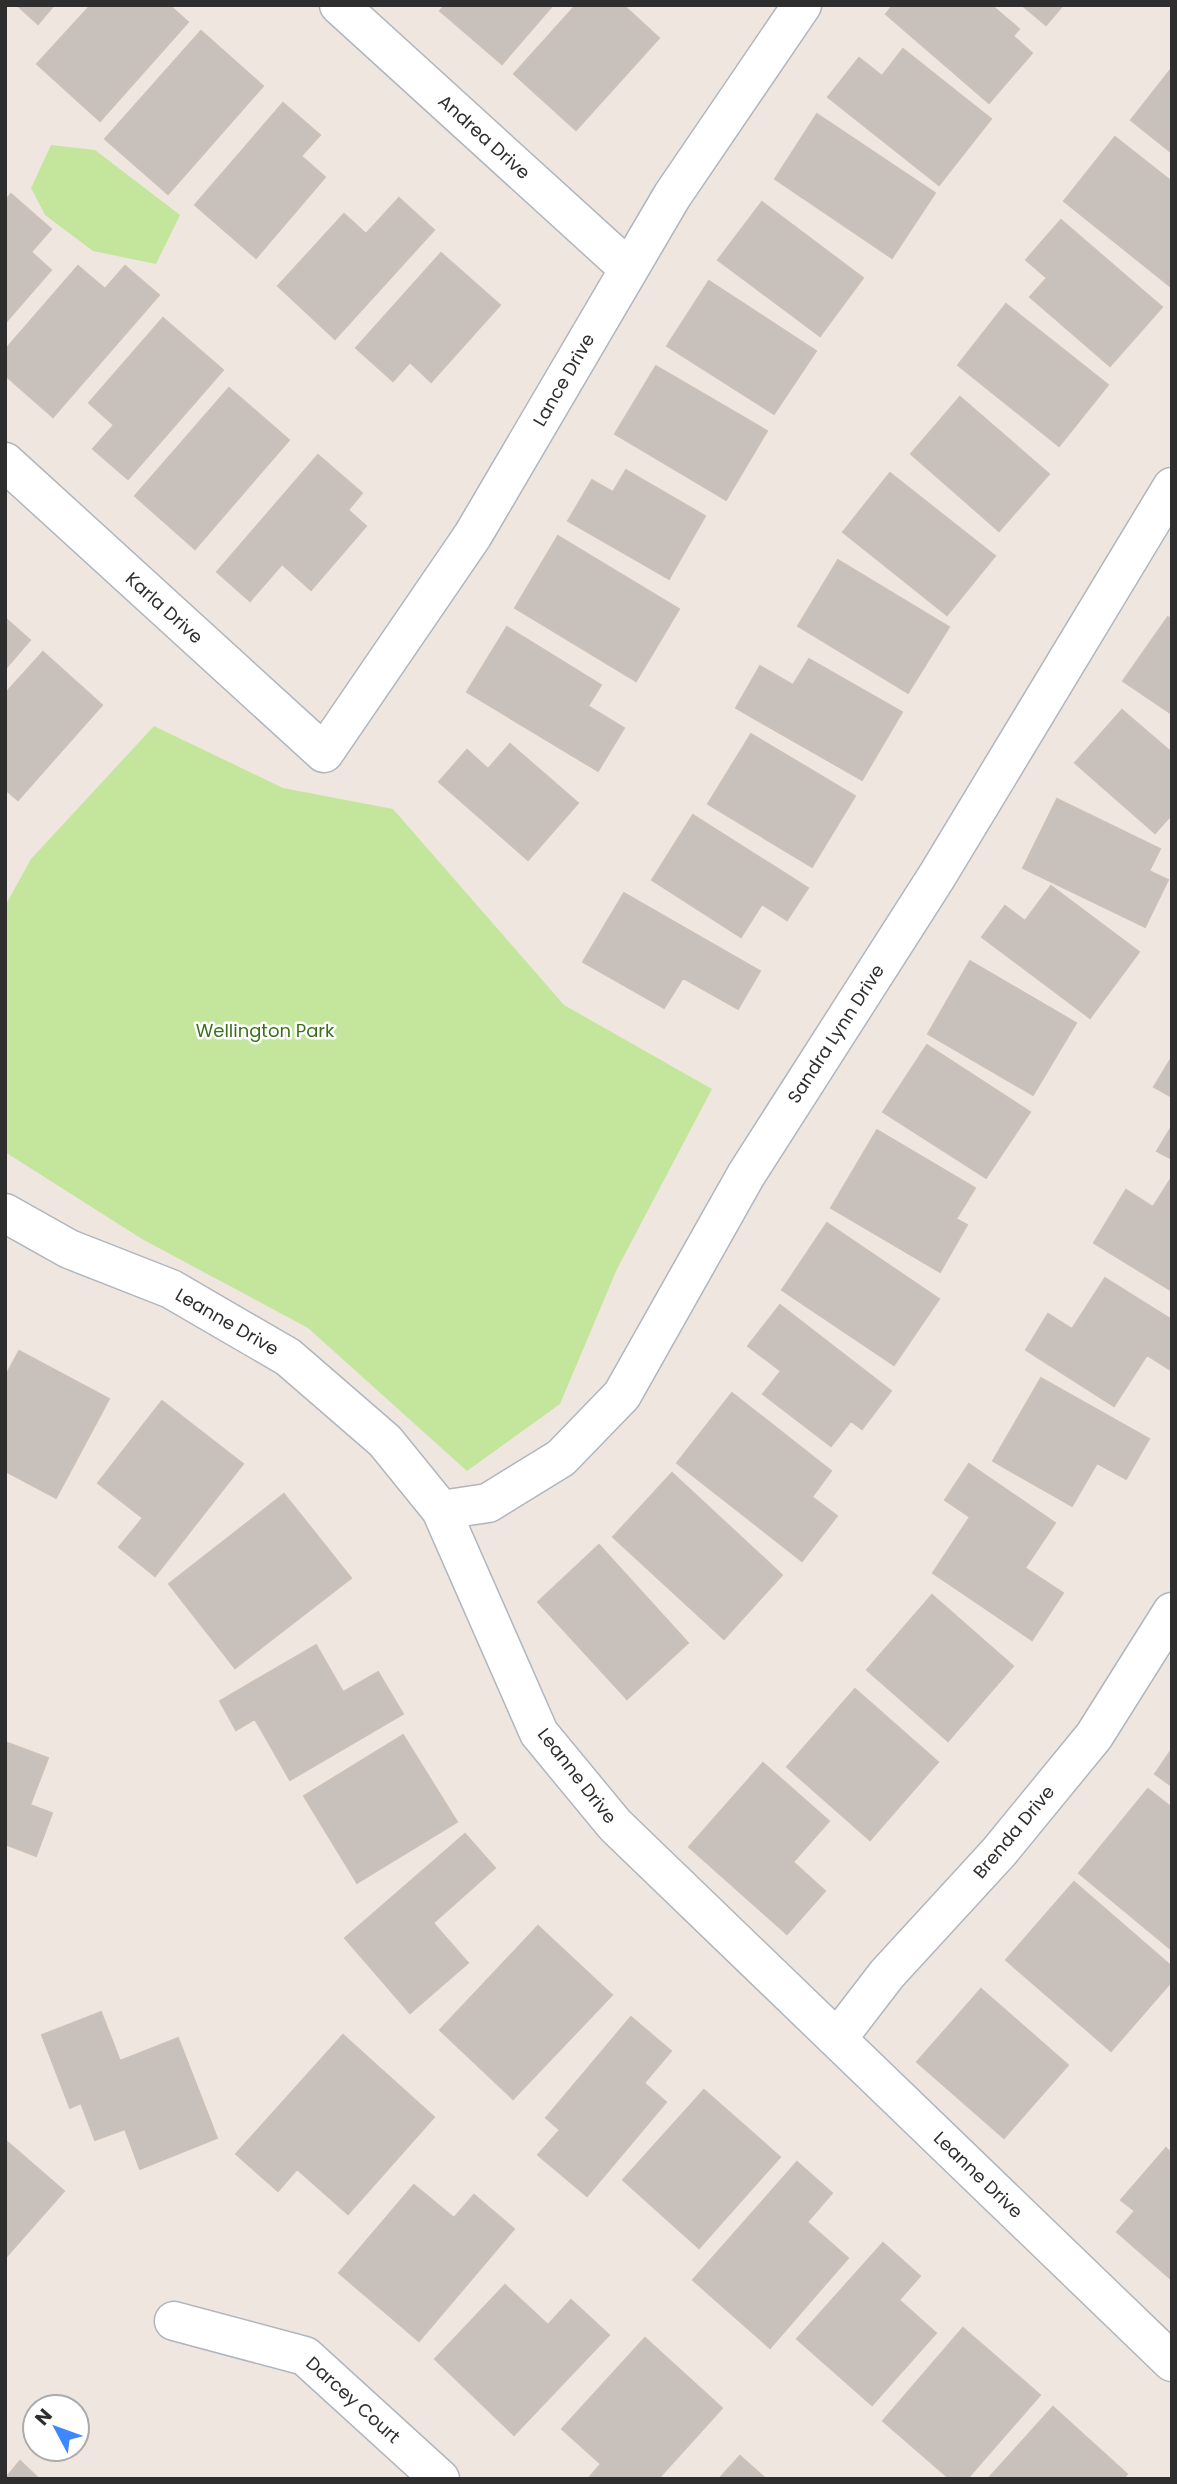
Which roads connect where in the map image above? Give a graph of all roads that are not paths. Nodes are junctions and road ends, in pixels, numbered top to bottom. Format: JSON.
{"nodes":[{"id":1,"x":339,"y":5,"type":"edge"},
{"id":2,"x":802,"y":5,"type":"edge"},
{"id":3,"x":629,"y":269,"type":"junction"},
{"id":4,"x":5,"y":462,"type":"edge"},
{"id":5,"x":1172,"y":487,"type":"edge"},
{"id":6,"x":324,"y":753,"type":"joint"},
{"id":7,"x":5,"y":1213,"type":"edge"},
{"id":8,"x":441,"y":1510,"type":"junction"},
{"id":9,"x":1172,"y":1612,"type":"edge"},
{"id":10,"x":837,"y":2039,"type":"junction"},
{"id":11,"x":174,"y":2321,"type":"dead end"},
{"id":12,"x":1172,"y":2362,"type":"edge"},
{"id":13,"x":440,"y":2479,"type":"edge"}],
"edges":[{"from":1,"to":3,"type":"street","name":"Andrea Drive"},
{"from":2,"to":3,"type":"street","name":"Lance Drive"},
{"from":3,"to":6,"type":"street","name":"Lance Drive"},
{"from":4,"to":6,"type":"street","name":"Karla Drive"},
{"from":5,"to":8,"type":"street","name":"Sandra Lynn Drive"},
{"from":7,"to":8,"type":"street","name":"Leanne Drive"},
{"from":8,"to":10,"type":"street","name":"Leanne Drive"},
{"from":9,"to":10,"type":"street","name":"Brenda Drive"},
{"from":10,"to":12,"type":"street","name":"Leanne Drive"},
{"from":11,"to":13,"type":"street","name":"Darcey Court"}]}
